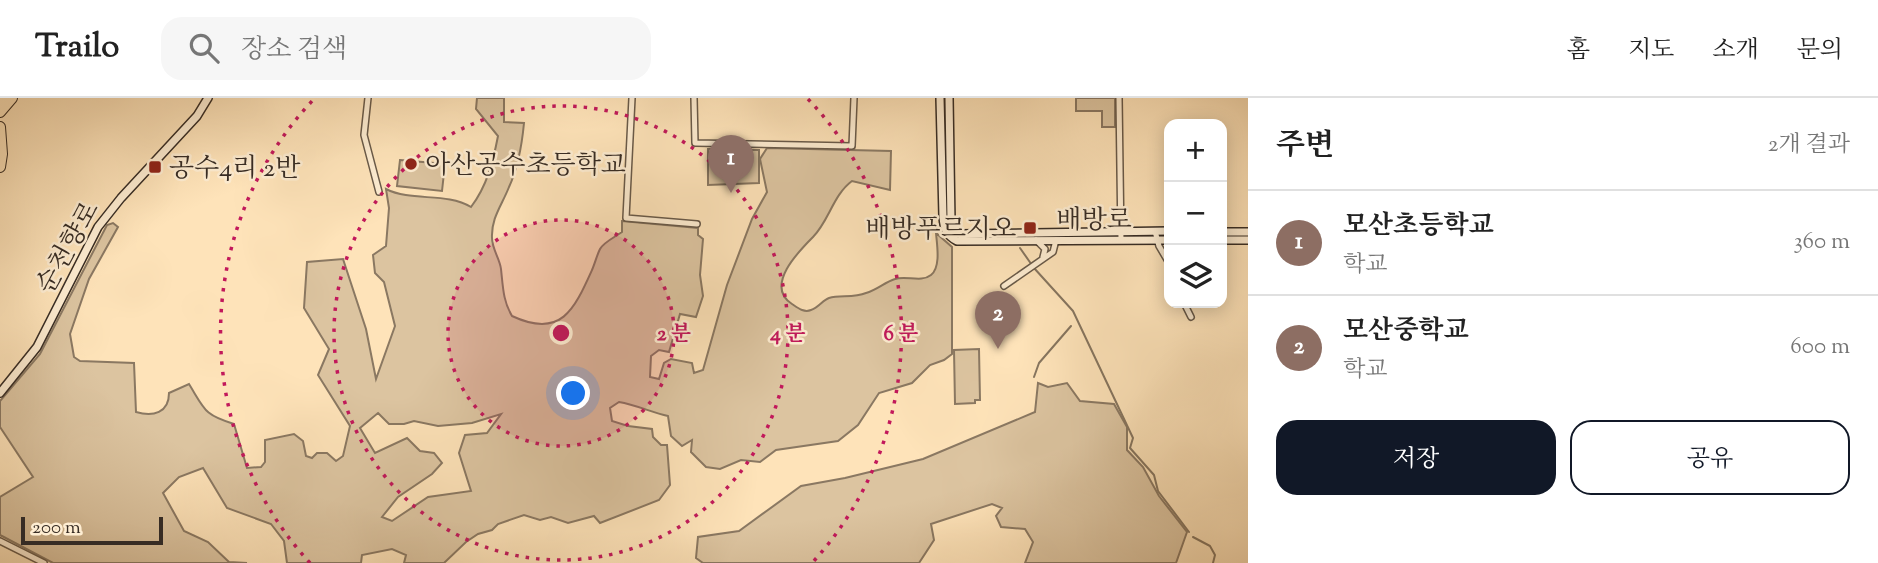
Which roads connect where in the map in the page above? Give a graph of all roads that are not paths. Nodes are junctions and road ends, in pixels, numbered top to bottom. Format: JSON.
{"nodes":[{"id":1,"x":208,"y":98,"type":"edge"},
{"id":2,"x":368,"y":98,"type":"edge"},
{"id":3,"x":632,"y":98,"type":"edge"},
{"id":4,"x":694,"y":98,"type":"edge"},
{"id":5,"x":853,"y":98,"type":"edge"},
{"id":6,"x":940,"y":98,"type":"edge"},
{"id":7,"x":949,"y":98,"type":"edge"},
{"id":8,"x":1119,"y":98,"type":"edge"},
{"id":9,"x":0,"y":127,"type":"edge"},
{"id":10,"x":0,"y":167,"type":"edge"},
{"id":11,"x":379,"y":191,"type":"dead end"},
{"id":12,"x":697,"y":224,"type":"dead end"},
{"id":13,"x":1120,"y":231,"type":"junction"},
{"id":14,"x":1227,"y":232,"type":"edge"},
{"id":15,"x":1248,"y":232,"type":"edge"},
{"id":16,"x":1164,"y":234,"type":"edge"},
{"id":17,"x":1156,"y":236,"type":"junction"},
{"id":18,"x":1164,"y":238,"type":"edge"},
{"id":19,"x":1037,"y":240,"type":"junction"},
{"id":20,"x":1056,"y":240,"type":"junction"},
{"id":21,"x":1121,"y":240,"type":"junction"},
{"id":22,"x":1227,"y":240,"type":"edge"},
{"id":23,"x":1248,"y":240,"type":"edge"},
{"id":24,"x":1164,"y":253,"type":"edge"},
{"id":25,"x":1042,"y":258,"type":"junction"},
{"id":26,"x":1003,"y":286,"type":"dead end"},
{"id":27,"x":1186,"y":308,"type":"edge"},
{"id":28,"x":1191,"y":317,"type":"dead end"},
{"id":29,"x":0,"y":393,"type":"edge"},
{"id":30,"x":0,"y":541,"type":"edge"},
{"id":31,"x":44,"y":563,"type":"edge"}],
"edges":[{"from":1,"to":29,"type":"street","name":"순천향로"},
{"from":2,"to":11,"type":"street"},
{"from":3,"to":12,"type":"street"},
{"from":4,"to":5,"type":"street"},
{"from":6,"to":19,"type":"street","name":"배방로"},
{"from":7,"to":13,"type":"street","name":"배방로"},
{"from":8,"to":13,"type":"street"},
{"from":9,"to":10,"type":"highway"},
{"from":13,"to":17,"type":"street","name":"배방로"},
{"from":13,"to":21,"type":"street"},
{"from":14,"to":15,"type":"street"},
{"from":16,"to":17,"type":"street","name":"배방로"},
{"from":17,"to":18,"type":"street","name":"배방로"},
{"from":17,"to":21,"type":"street","name":"배방로"},
{"from":17,"to":24,"type":"street"},
{"from":19,"to":20,"type":"street","name":"배방로"},
{"from":19,"to":25,"type":"street"},
{"from":20,"to":21,"type":"street","name":"배방로"},
{"from":20,"to":25,"type":"street"},
{"from":22,"to":23,"type":"street"},
{"from":25,"to":26,"type":"street"},
{"from":27,"to":28,"type":"street"},
{"from":30,"to":31,"type":"street"}]}
